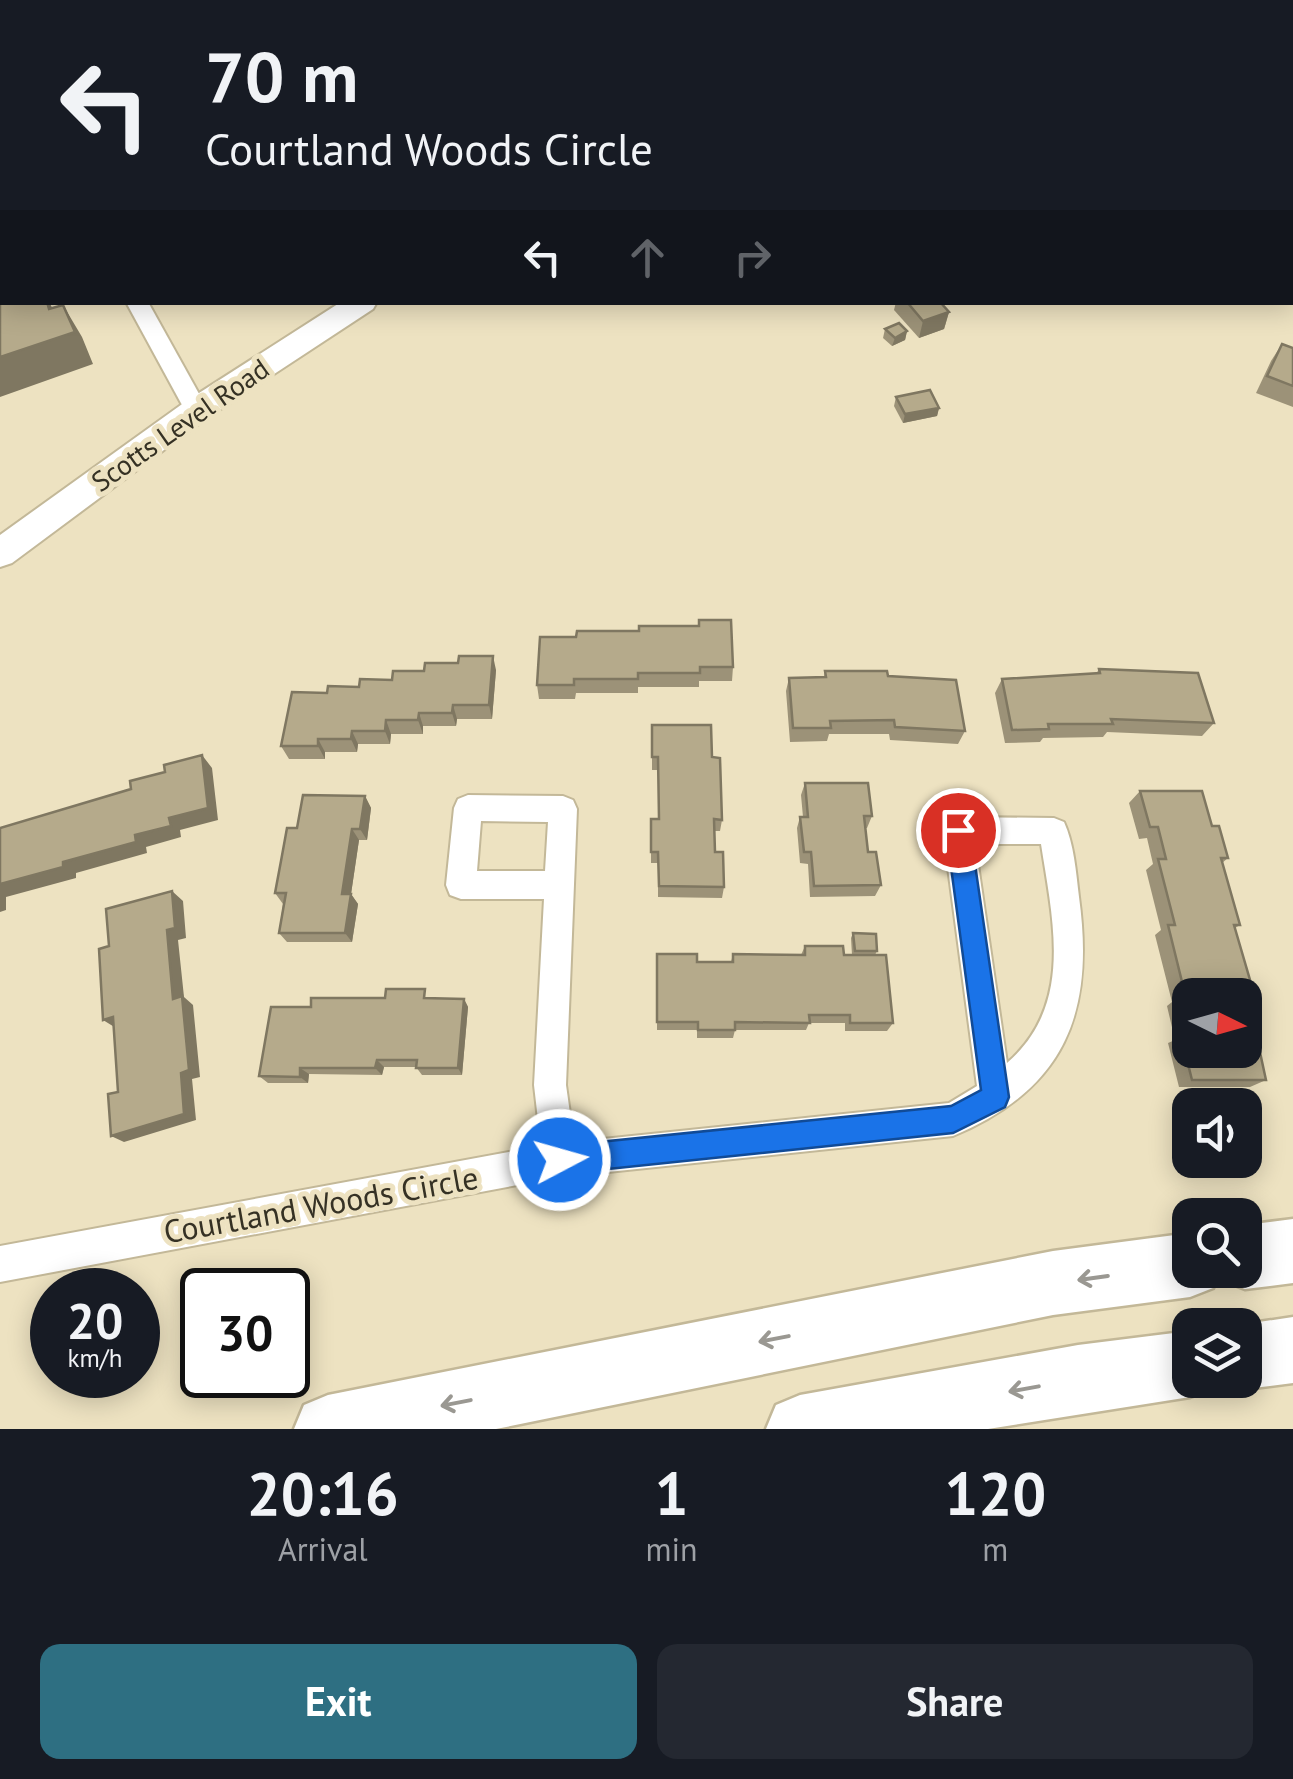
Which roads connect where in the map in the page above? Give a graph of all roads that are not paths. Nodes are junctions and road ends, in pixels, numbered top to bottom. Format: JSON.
{"nodes":[{"id":1,"x":139,"y":305,"type":"edge"},
{"id":2,"x":358,"y":305,"type":"edge"},
{"id":3,"x":196,"y":410,"type":"junction"},
{"id":4,"x":0,"y":552,"type":"edge"},
{"id":5,"x":559,"y":886,"type":"dead end"},
{"id":6,"x":995,"y":1097,"type":"junction"},
{"id":7,"x":560,"y":1160,"type":"junction"},
{"id":8,"x":1293,"y":1251,"type":"edge"},
{"id":9,"x":1262,"y":1255,"type":"edge"},
{"id":10,"x":0,"y":1264,"type":"edge"},
{"id":11,"x":1172,"y":1267,"type":"edge"},
{"id":12,"x":1293,"y":1350,"type":"edge"},
{"id":13,"x":1262,"y":1354,"type":"edge"},
{"id":14,"x":1172,"y":1366,"type":"edge"},
{"id":15,"x":841,"y":1425,"type":"edge"},
{"id":16,"x":328,"y":1429,"type":"edge"}],
"edges":[{"from":1,"to":3,"type":"street"},
{"from":2,"to":3,"type":"main road","name":"Scotts Level Road"},
{"from":3,"to":4,"type":"main road","name":"Scotts Level Road"},
{"from":5,"to":7,"type":"street"},
{"from":6,"to":6,"type":"street","name":"Courtland Woods Circle"},
{"from":6,"to":7,"type":"street","name":"Courtland Woods Circle"},
{"from":7,"to":10,"type":"street","name":"Courtland Woods Circle"},
{"from":8,"to":9,"type":"highway"},
{"from":11,"to":16,"type":"highway","one_way":true},
{"from":12,"to":13,"type":"highway"},
{"from":14,"to":15,"type":"highway","one_way":true}]}
